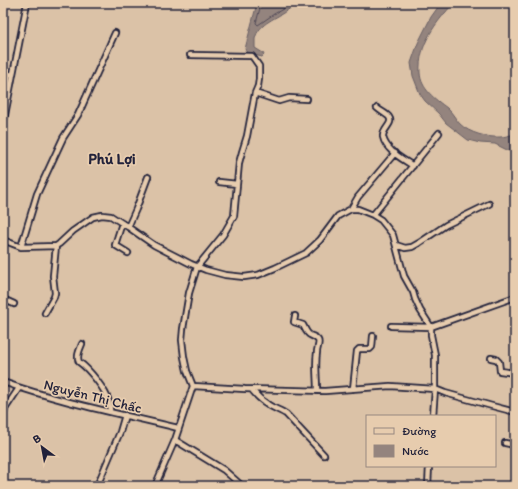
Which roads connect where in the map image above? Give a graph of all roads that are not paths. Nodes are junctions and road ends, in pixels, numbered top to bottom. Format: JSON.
{"nodes":[{"id":1,"x":27,"y":3,"type":"edge"},
{"id":2,"x":115,"y":33,"type":"dead end"},
{"id":3,"x":190,"y":54,"type":"dead end"},
{"id":4,"x":3,"y":73,"type":"edge"},
{"id":5,"x":13,"y":75,"type":"junction"},
{"id":6,"x":255,"y":93,"type":"junction"},
{"id":7,"x":307,"y":99,"type":"dead end"},
{"id":8,"x":376,"y":108,"type":"dead end"},
{"id":9,"x":3,"y":125,"type":"edge"},
{"id":10,"x":439,"y":133,"type":"dead end"},
{"id":11,"x":395,"y":153,"type":"junction"},
{"id":12,"x":413,"y":166,"type":"junction"},
{"id":13,"x":148,"y":177,"type":"dead end"},
{"id":14,"x":219,"y":182,"type":"dead end"},
{"id":15,"x":237,"y":184,"type":"junction"},
{"id":16,"x":489,"y":204,"type":"dead end"},
{"id":17,"x":351,"y":209,"type":"junction"},
{"id":18,"x":373,"y":215,"type":"junction"},
{"id":19,"x":122,"y":224,"type":"junction"},
{"id":20,"x":128,"y":227,"type":"junction"},
{"id":21,"x":3,"y":240,"type":"edge"},
{"id":22,"x":396,"y":245,"type":"junction"},
{"id":23,"x":21,"y":246,"type":"junction"},
{"id":24,"x":56,"y":246,"type":"junction"},
{"id":25,"x":128,"y":253,"type":"dead end"},
{"id":26,"x":197,"y":267,"type":"junction"},
{"id":27,"x":515,"y":297,"type":"edge"},
{"id":28,"x":3,"y":299,"type":"edge"},
{"id":29,"x":14,"y":304,"type":"dead end"},
{"id":30,"x":44,"y":313,"type":"dead end"},
{"id":31,"x":295,"y":316,"type":"dead end"},
{"id":32,"x":390,"y":326,"type":"dead end"},
{"id":33,"x":431,"y":327,"type":"junction"},
{"id":34,"x":373,"y":336,"type":"dead end"},
{"id":35,"x":82,"y":344,"type":"dead end"},
{"id":36,"x":491,"y":358,"type":"dead end"},
{"id":37,"x":515,"y":373,"type":"edge"},
{"id":38,"x":3,"y":382,"type":"edge"},
{"id":39,"x":193,"y":386,"type":"junction"},
{"id":40,"x":19,"y":388,"type":"junction"},
{"id":41,"x":354,"y":389,"type":"junction"},
{"id":42,"x":435,"y":389,"type":"junction"},
{"id":43,"x":252,"y":390,"type":"junction"},
{"id":44,"x":317,"y":391,"type":"junction"},
{"id":45,"x":110,"y":412,"type":"junction"},
{"id":46,"x":515,"y":412,"type":"edge"},
{"id":47,"x":125,"y":415,"type":"junction"},
{"id":48,"x":433,"y":415,"type":"edge"},
{"id":49,"x":3,"y":417,"type":"edge"},
{"id":50,"x":178,"y":428,"type":"junction"},
{"id":51,"x":175,"y":440,"type":"junction"},
{"id":52,"x":505,"y":442,"type":"dead end"},
{"id":53,"x":515,"y":445,"type":"edge"},
{"id":54,"x":324,"y":455,"type":"dead end"},
{"id":55,"x":429,"y":467,"type":"edge"},
{"id":56,"x":97,"y":486,"type":"edge"},
{"id":57,"x":155,"y":486,"type":"edge"},
{"id":58,"x":242,"y":486,"type":"edge"},
{"id":59,"x":428,"y":486,"type":"edge"}],
"edges":[{"from":1,"to":5,"type":"street"},
{"from":2,"to":23,"type":"street"},
{"from":3,"to":6,"type":"street"},
{"from":4,"to":5,"type":"street"},
{"from":5,"to":9,"type":"street"},
{"from":6,"to":7,"type":"street"},
{"from":6,"to":15,"type":"street"},
{"from":8,"to":11,"type":"street"},
{"from":10,"to":12,"type":"street"},
{"from":11,"to":12,"type":"street"},
{"from":11,"to":17,"type":"street"},
{"from":12,"to":18,"type":"street"},
{"from":13,"to":20,"type":"street"},
{"from":14,"to":15,"type":"street"},
{"from":15,"to":26,"type":"street"},
{"from":16,"to":22,"type":"street"},
{"from":17,"to":18,"type":"street"},
{"from":17,"to":26,"type":"street"},
{"from":18,"to":22,"type":"street"},
{"from":19,"to":20,"type":"street"},
{"from":19,"to":24,"type":"street"},
{"from":19,"to":25,"type":"street"},
{"from":20,"to":26,"type":"street"},
{"from":21,"to":23,"type":"street"},
{"from":22,"to":33,"type":"street"},
{"from":23,"to":24,"type":"street"},
{"from":24,"to":30,"type":"street"},
{"from":26,"to":39,"type":"street"},
{"from":27,"to":33,"type":"street"},
{"from":28,"to":29,"type":"street"},
{"from":31,"to":44,"type":"street"},
{"from":32,"to":33,"type":"street"},
{"from":33,"to":42,"type":"street"},
{"from":34,"to":41,"type":"street"},
{"from":35,"to":45,"type":"street"},
{"from":36,"to":37,"type":"street"},
{"from":38,"to":40,"type":"street","name":"Nguyễn Thị Chấc"},
{"from":39,"to":43,"type":"street"},
{"from":39,"to":50,"type":"street"},
{"from":40,"to":45,"type":"street","name":"Nguyễn Thị Chấc"},
{"from":40,"to":49,"type":"street"},
{"from":41,"to":42,"type":"street"},
{"from":41,"to":44,"type":"street"},
{"from":42,"to":46,"type":"street"},
{"from":42,"to":48,"type":"street"},
{"from":43,"to":44,"type":"street"},
{"from":43,"to":54,"type":"street"},
{"from":45,"to":47,"type":"street","name":"Nguyễn Thị Chấc"},
{"from":47,"to":50,"type":"street","name":"Nguyễn Thị Chấc"},
{"from":47,"to":56,"type":"street"},
{"from":50,"to":51,"type":"street"},
{"from":51,"to":57,"type":"street"},
{"from":51,"to":58,"type":"street"},
{"from":52,"to":53,"type":"street"},
{"from":55,"to":59,"type":"street"}]}
